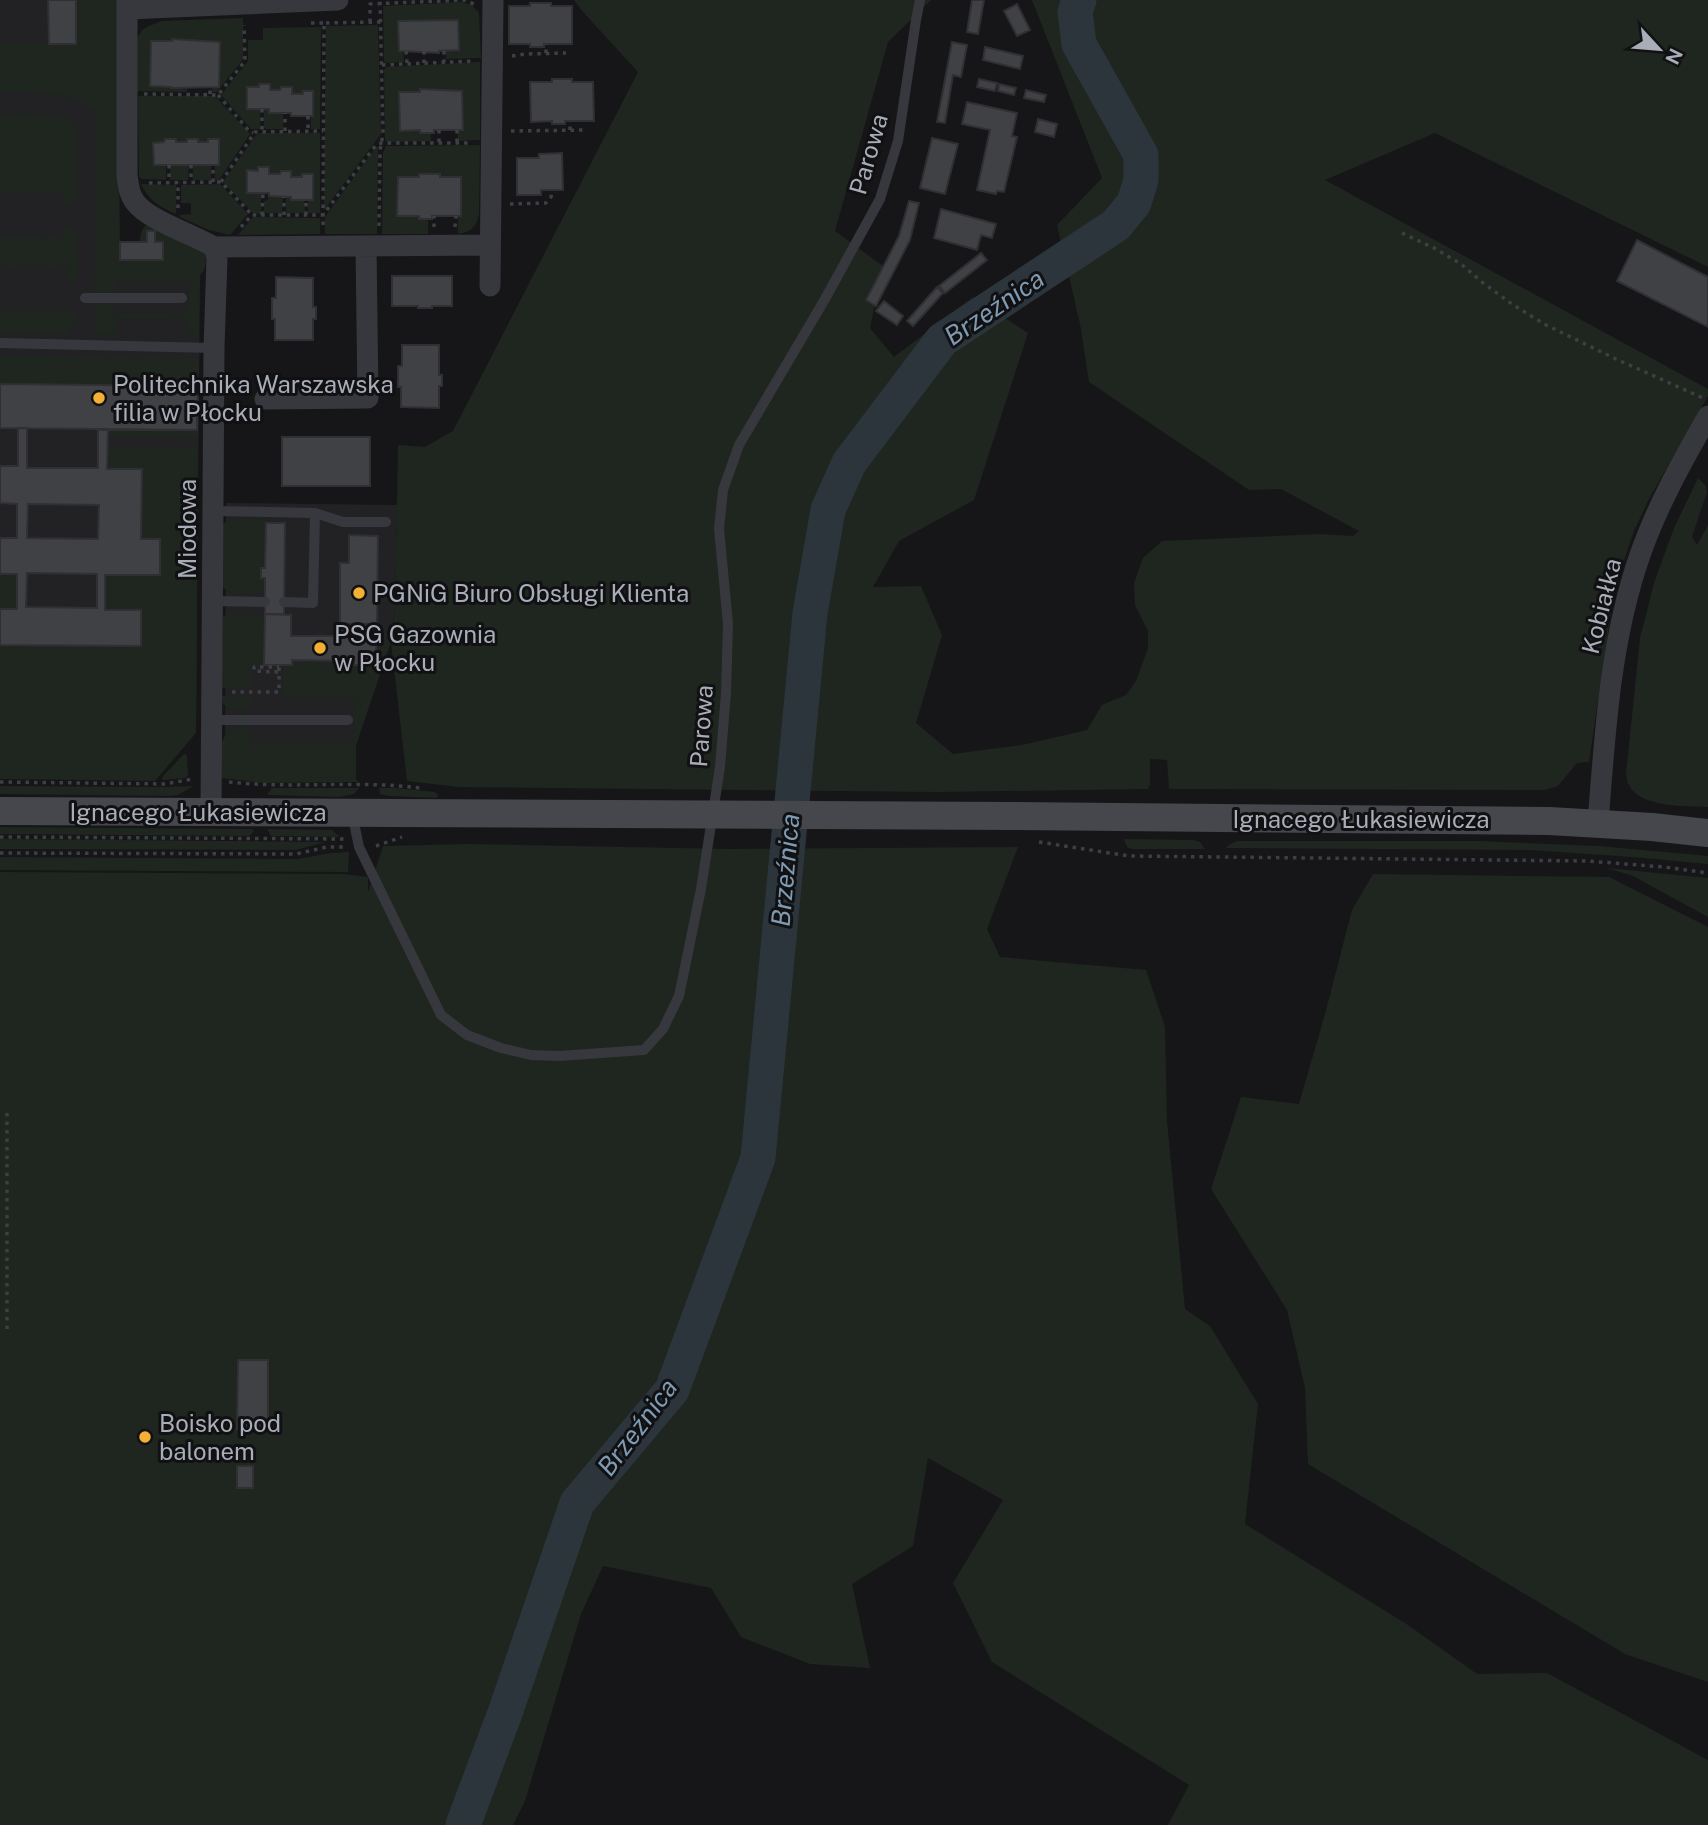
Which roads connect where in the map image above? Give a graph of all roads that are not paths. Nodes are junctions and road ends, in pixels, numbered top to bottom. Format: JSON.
{"nodes":[{"id":1,"x":338,"y":0,"type":"edge"},
{"id":2,"x":920,"y":0,"type":"edge"},
{"id":3,"x":485,"y":3,"type":"edge"},
{"id":4,"x":127,"y":4,"type":"edge"},
{"id":5,"x":490,"y":245,"type":"junction"},
{"id":6,"x":373,"y":246,"type":"junction"},
{"id":7,"x":214,"y":247,"type":"junction"},
{"id":8,"x":490,"y":286,"type":"dead end"},
{"id":9,"x":85,"y":298,"type":"dead end"},
{"id":10,"x":182,"y":298,"type":"dead end"},
{"id":11,"x":0,"y":344,"type":"edge"},
{"id":12,"x":214,"y":348,"type":"junction"},
{"id":13,"x":265,"y":399,"type":"dead end"},
{"id":14,"x":1708,"y":416,"type":"edge"},
{"id":15,"x":213,"y":511,"type":"junction"},
{"id":16,"x":315,"y":513,"type":"junction"},
{"id":17,"x":386,"y":522,"type":"dead end"},
{"id":18,"x":213,"y":601,"type":"junction"},
{"id":19,"x":265,"y":602,"type":"dead end"},
{"id":20,"x":284,"y":602,"type":"dead end"},
{"id":21,"x":211,"y":720,"type":"junction"},
{"id":22,"x":348,"y":720,"type":"dead end"},
{"id":23,"x":0,"y":811,"type":"edge"},
{"id":24,"x":211,"y":812,"type":"junction"},
{"id":25,"x":352,"y":813,"type":"junction"},
{"id":26,"x":1598,"y":823,"type":"junction"},
{"id":27,"x":1708,"y":833,"type":"edge"}],
"edges":[{"from":1,"to":4,"type":"street"},
{"from":2,"to":25,"type":"lane","name":"Parowa"},
{"from":3,"to":5,"type":"street"},
{"from":4,"to":7,"type":"street"},
{"from":5,"to":6,"type":"street"},
{"from":5,"to":8,"type":"street"},
{"from":6,"to":7,"type":"street"},
{"from":6,"to":13,"type":"street"},
{"from":7,"to":12,"type":"street","name":"Miodowa"},
{"from":9,"to":10,"type":"lane"},
{"from":11,"to":12,"type":"lane"},
{"from":12,"to":15,"type":"street","name":"Miodowa"},
{"from":14,"to":26,"type":"street","name":"Kobiałka"},
{"from":15,"to":16,"type":"lane"},
{"from":15,"to":18,"type":"street","name":"Miodowa"},
{"from":16,"to":17,"type":"lane"},
{"from":16,"to":20,"type":"lane"},
{"from":18,"to":19,"type":"lane"},
{"from":18,"to":21,"type":"street","name":"Miodowa"},
{"from":21,"to":22,"type":"lane"},
{"from":21,"to":24,"type":"street","name":"Miodowa"},
{"from":23,"to":24,"type":"street","name":"Ignacego Łukasiewicza"},
{"from":24,"to":25,"type":"street","name":"Ignacego Łukasiewicza"},
{"from":25,"to":26,"type":"street","name":"Ignacego Łukasiewicza","bridge":true},
{"from":26,"to":27,"type":"street","name":"Ignacego Łukasiewicza"}]}
